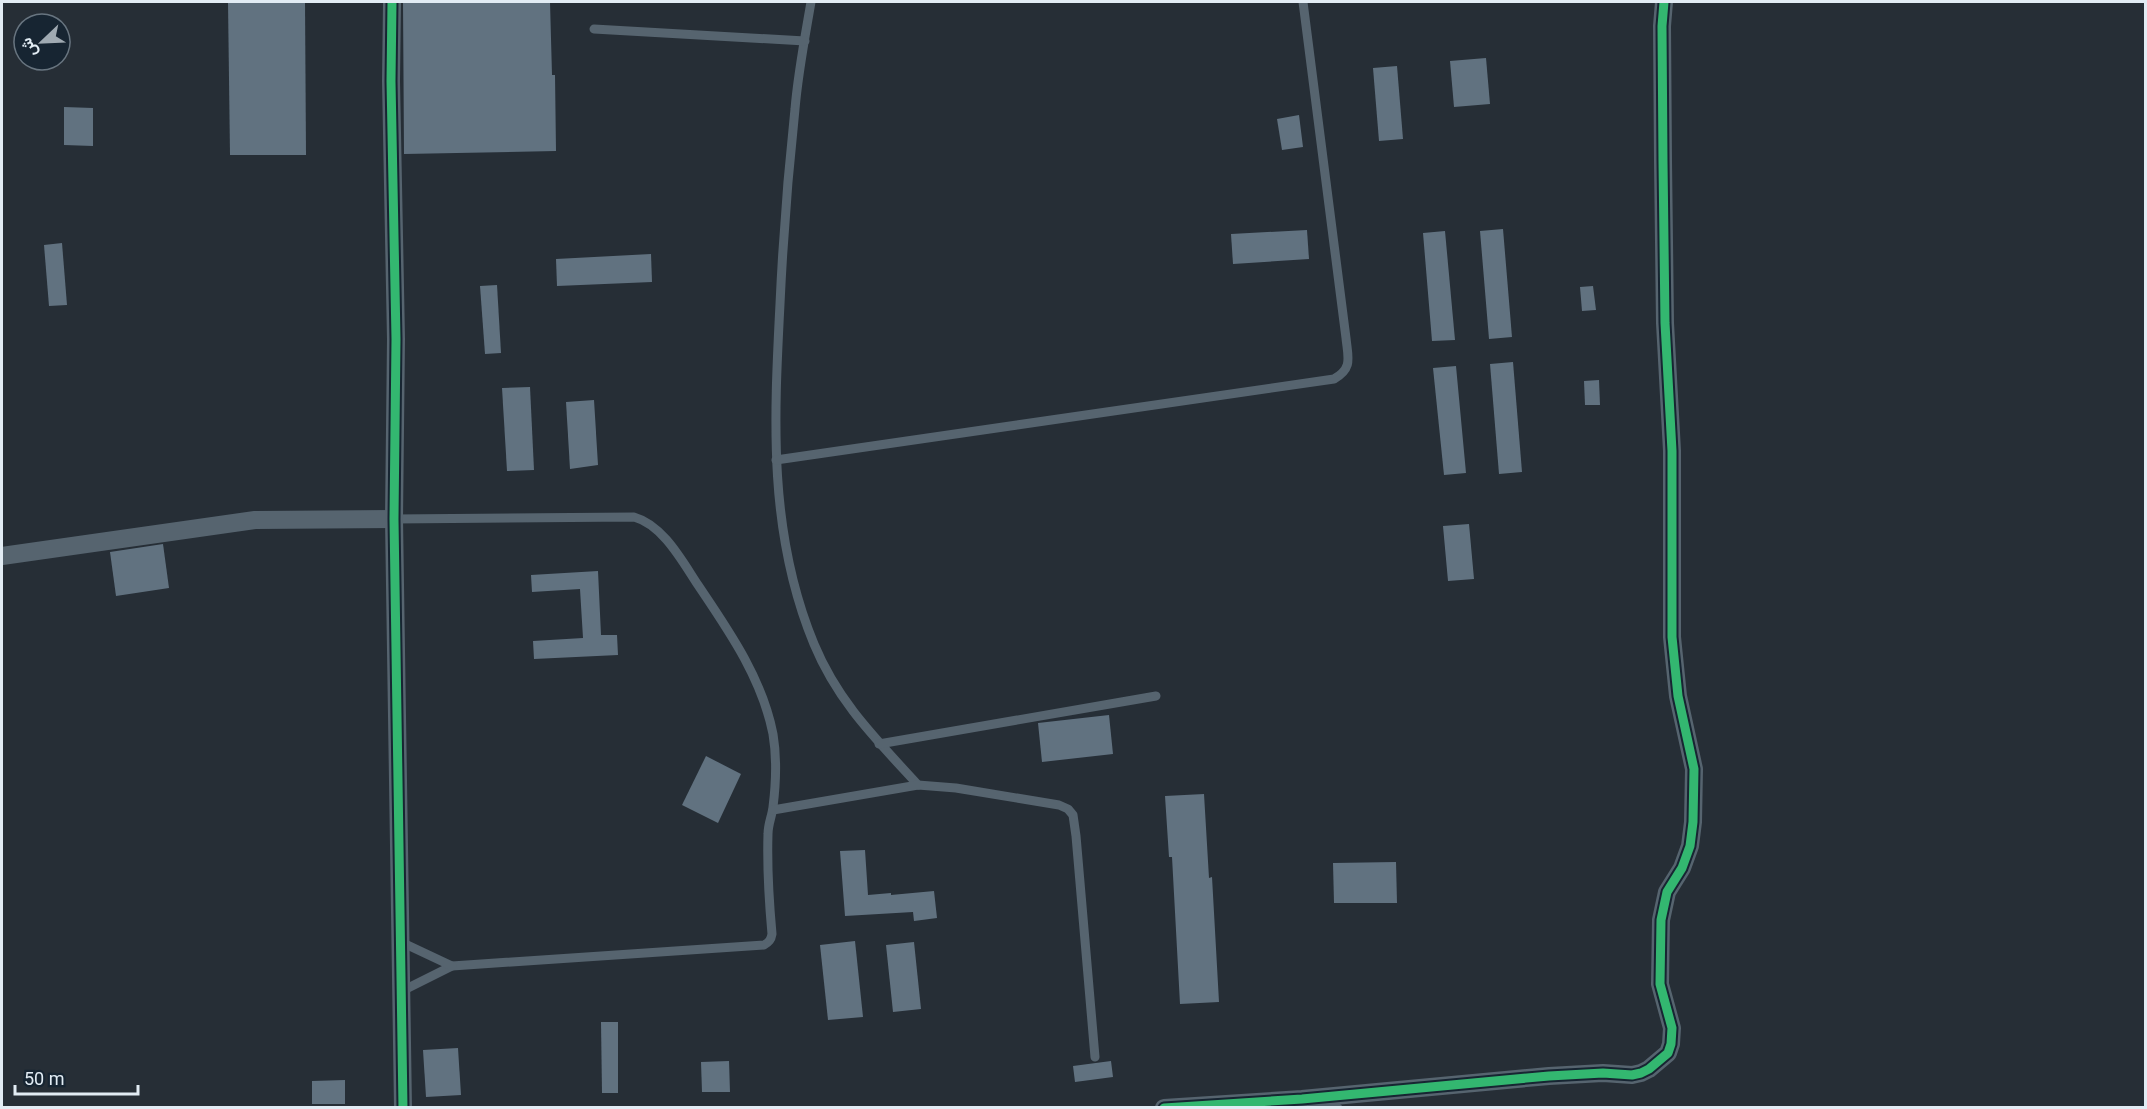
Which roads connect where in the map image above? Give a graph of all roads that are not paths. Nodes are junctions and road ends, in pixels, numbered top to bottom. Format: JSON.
{"nodes":[{"id":1,"x":392,"y":2,"type":"edge"},
{"id":2,"x":811,"y":2,"type":"edge"},
{"id":3,"x":1303,"y":2,"type":"edge"},
{"id":4,"x":1664,"y":2,"type":"edge"},
{"id":5,"x":594,"y":29,"type":"dead end"},
{"id":6,"x":805,"y":41,"type":"junction"},
{"id":7,"x":776,"y":460,"type":"junction"},
{"id":8,"x":394,"y":519,"type":"junction"},
{"id":9,"x":2,"y":556,"type":"edge"},
{"id":10,"x":1156,"y":696,"type":"dead end"},
{"id":11,"x":879,"y":744,"type":"junction"},
{"id":12,"x":918,"y":785,"type":"junction"},
{"id":13,"x":773,"y":810,"type":"junction"},
{"id":14,"x":401,"y":942,"type":"junction"},
{"id":15,"x":452,"y":966,"type":"junction"},
{"id":16,"x":402,"y":991,"type":"junction"},
{"id":17,"x":1095,"y":1057,"type":"dead end"},
{"id":18,"x":1302,"y":1099,"type":"junction"},
{"id":19,"x":403,"y":1107,"type":"edge"},
{"id":20,"x":1164,"y":1107,"type":"edge"},
{"id":21,"x":1338,"y":1107,"type":"edge"}],
"edges":[{"from":1,"to":8,"type":"street"},
{"from":2,"to":6,"type":"lane"},
{"from":3,"to":7,"type":"lane"},
{"from":4,"to":18,"type":"street"},
{"from":5,"to":6,"type":"lane"},
{"from":6,"to":7,"type":"lane"},
{"from":7,"to":11,"type":"lane"},
{"from":8,"to":9,"type":"street"},
{"from":8,"to":13,"type":"lane"},
{"from":8,"to":14,"type":"street"},
{"from":10,"to":11,"type":"lane"},
{"from":11,"to":12,"type":"lane"},
{"from":12,"to":13,"type":"lane"},
{"from":12,"to":17,"type":"lane"},
{"from":13,"to":15,"type":"lane"},
{"from":14,"to":15,"type":"lane"},
{"from":14,"to":16,"type":"street"},
{"from":15,"to":16,"type":"lane"},
{"from":16,"to":19,"type":"street"},
{"from":18,"to":20,"type":"street"},
{"from":18,"to":21,"type":"lane"}]}
